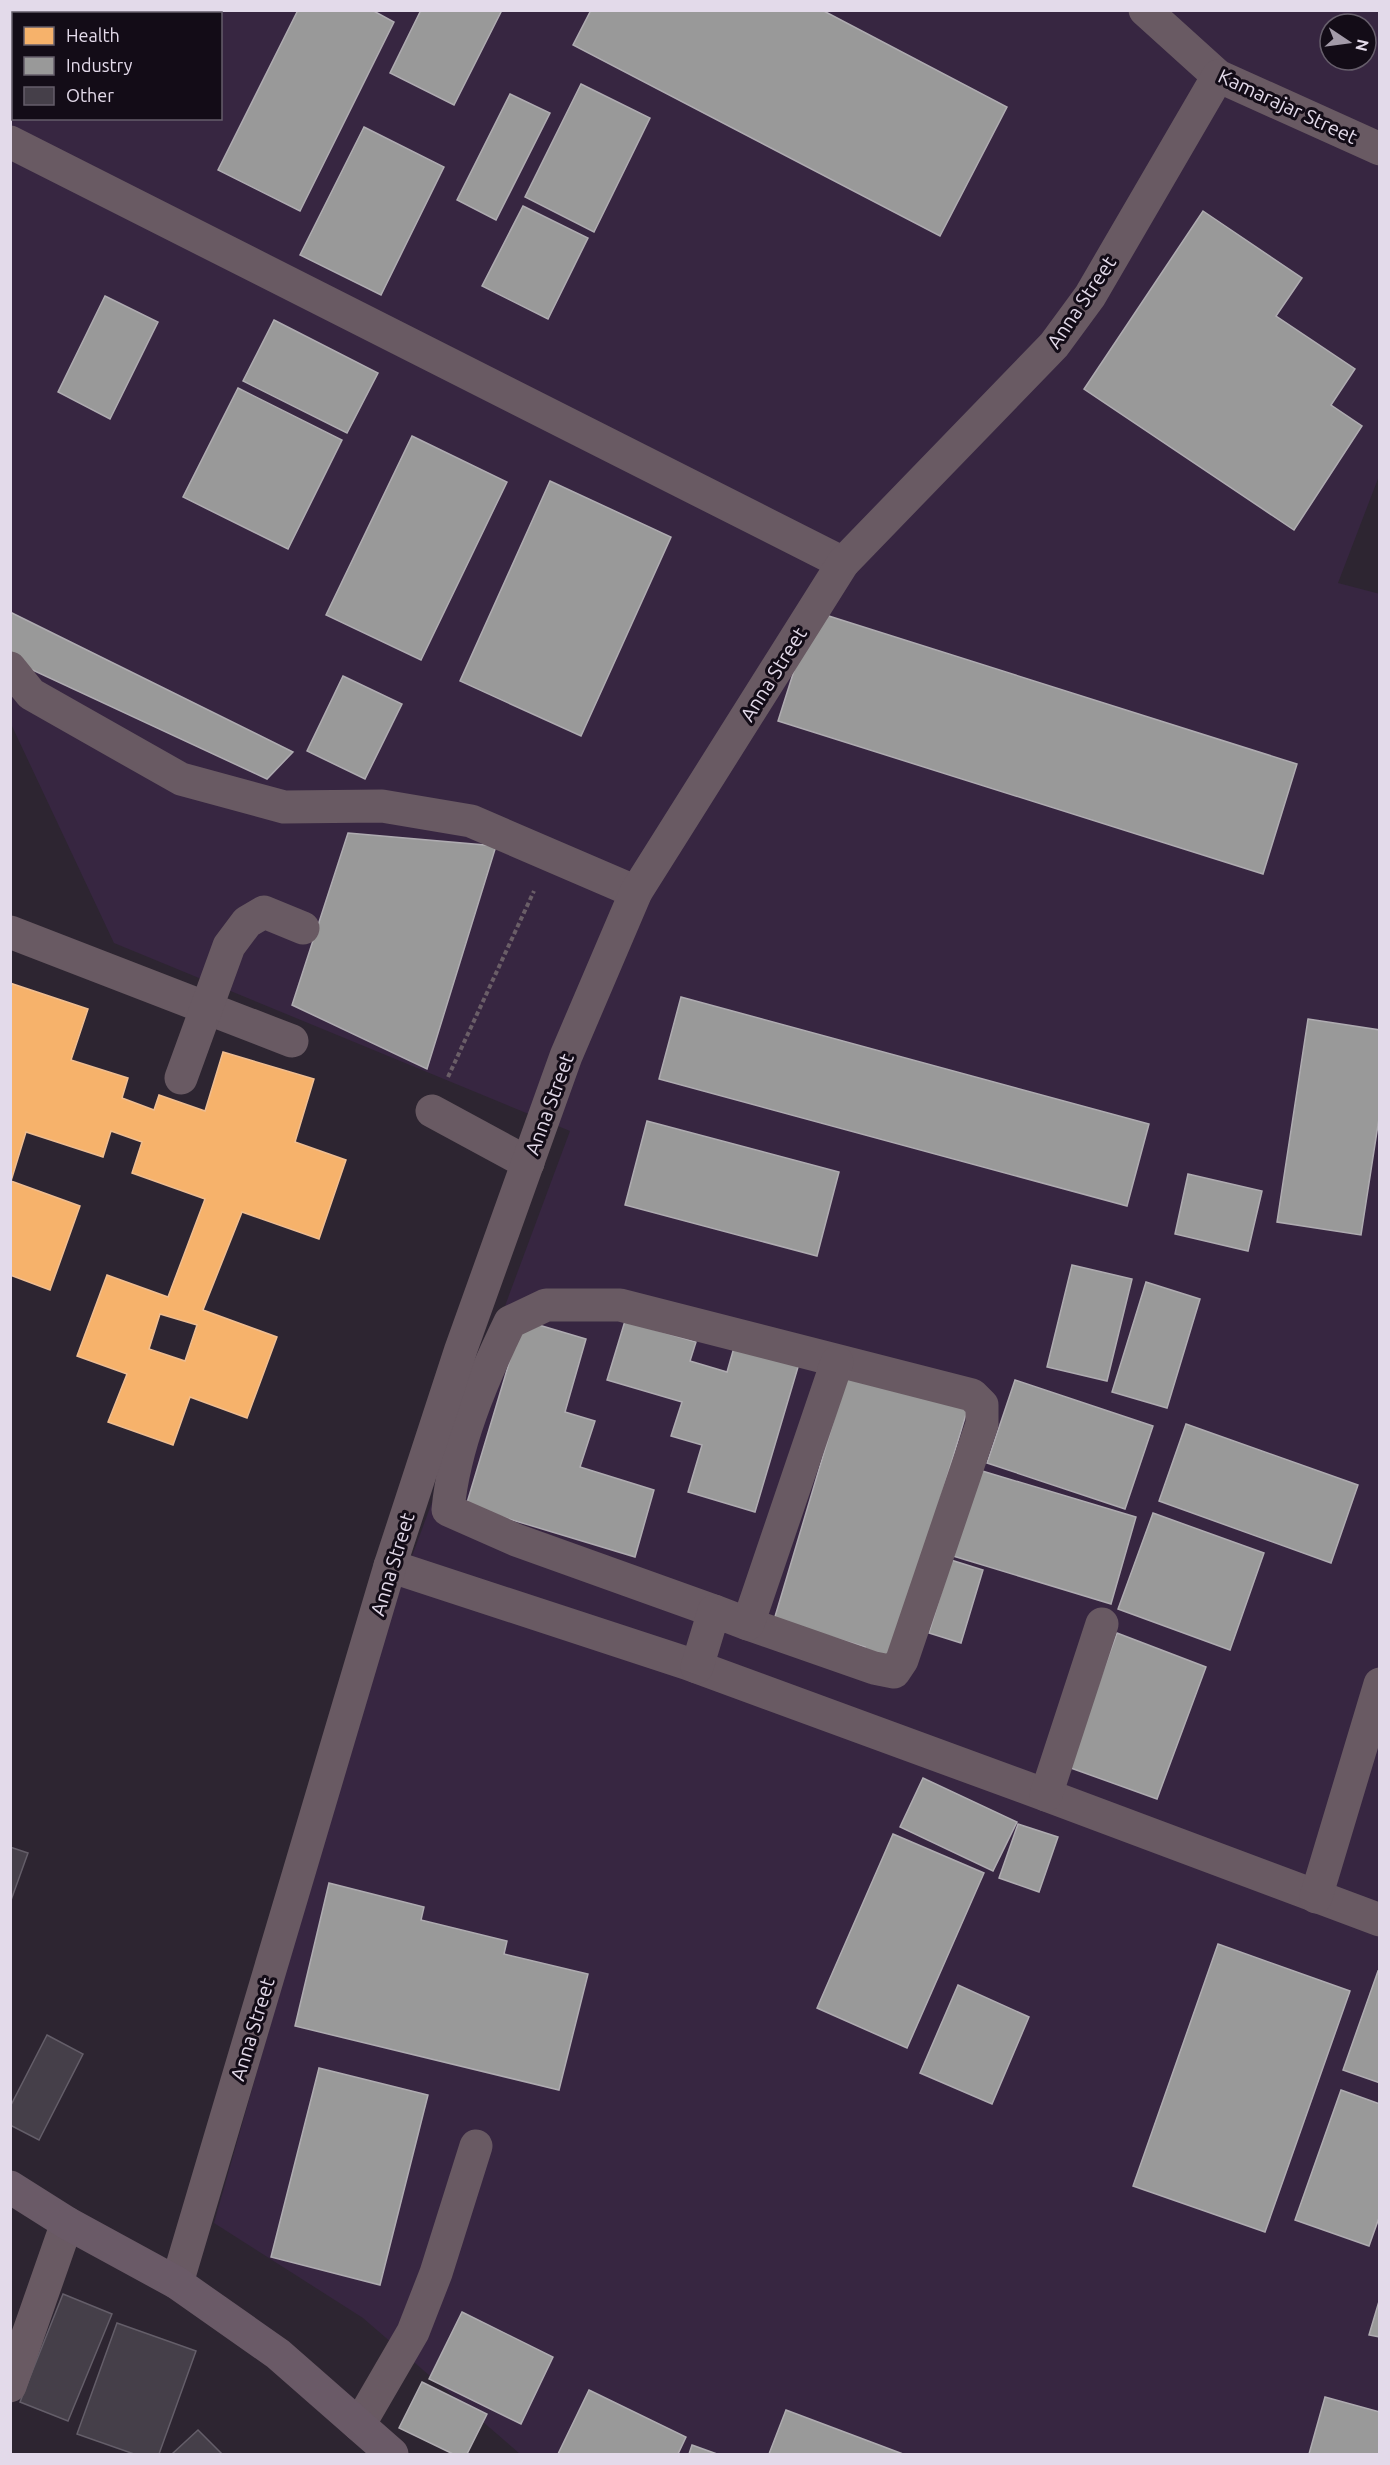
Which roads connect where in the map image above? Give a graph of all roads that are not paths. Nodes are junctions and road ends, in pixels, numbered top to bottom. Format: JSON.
{"nodes":[{"id":1,"x":1145,"y":10,"type":"edge"},
{"id":2,"x":1218,"y":76,"type":"junction"},
{"id":3,"x":10,"y":142,"type":"edge"},
{"id":4,"x":1380,"y":149,"type":"edge"},
{"id":5,"x":843,"y":563,"type":"junction"},
{"id":6,"x":10,"y":668,"type":"edge"},
{"id":7,"x":636,"y":892,"type":"junction"},
{"id":8,"x":303,"y":928,"type":"dead end"},
{"id":9,"x":10,"y":932,"type":"edge"},
{"id":10,"x":207,"y":1008,"type":"junction"},
{"id":11,"x":292,"y":1041,"type":"dead end"},
{"id":12,"x":181,"y":1078,"type":"dead end"},
{"id":13,"x":432,"y":1111,"type":"road end"},
{"id":14,"x":528,"y":1163,"type":"junction"},
{"id":15,"x":837,"y":1362,"type":"junction"},
{"id":16,"x":390,"y":1566,"type":"junction"},
{"id":17,"x":714,"y":1611,"type":"junction"},
{"id":18,"x":748,"y":1624,"type":"junction"},
{"id":19,"x":1102,"y":1624,"type":"dead end"},
{"id":20,"x":697,"y":1667,"type":"junction"},
{"id":21,"x":1380,"y":1684,"type":"edge"},
{"id":22,"x":1046,"y":1795,"type":"junction"},
{"id":23,"x":1316,"y":1897,"type":"junction"},
{"id":24,"x":1380,"y":1920,"type":"edge"},
{"id":25,"x":476,"y":2146,"type":"dead end"},
{"id":26,"x":10,"y":2187,"type":"edge"},
{"id":27,"x":67,"y":2223,"type":"junction"},
{"id":28,"x":177,"y":2283,"type":"junction"},
{"id":29,"x":10,"y":2386,"type":"edge"},
{"id":30,"x":359,"y":2426,"type":"junction"},
{"id":31,"x":392,"y":2454,"type":"edge"}],
"edges":[{"from":1,"to":2,"type":"street","name":"Kamarajar Street"},
{"from":2,"to":4,"type":"street","name":"Kamarajar Street"},
{"from":2,"to":5,"type":"street","name":"Anna Street"},
{"from":3,"to":5,"type":"street"},
{"from":5,"to":7,"type":"street","name":"Anna Street"},
{"from":6,"to":7,"type":"street"},
{"from":7,"to":14,"type":"street","name":"Anna Street"},
{"from":8,"to":10,"type":"street"},
{"from":9,"to":10,"type":"street"},
{"from":10,"to":11,"type":"street"},
{"from":10,"to":12,"type":"street"},
{"from":13,"to":14,"type":"street"},
{"from":14,"to":16,"type":"street","name":"Anna Street"},
{"from":15,"to":17,"type":"street"},
{"from":15,"to":18,"type":"street"},
{"from":15,"to":18,"type":"street"},
{"from":16,"to":20,"type":"street"},
{"from":16,"to":28,"type":"street","name":"Anna Street"},
{"from":17,"to":18,"type":"street"},
{"from":17,"to":20,"type":"street"},
{"from":19,"to":22,"type":"street"},
{"from":20,"to":22,"type":"street"},
{"from":21,"to":23,"type":"street"},
{"from":22,"to":23,"type":"street"},
{"from":23,"to":24,"type":"street"},
{"from":25,"to":30,"type":"street"},
{"from":26,"to":27,"type":"main road"},
{"from":27,"to":28,"type":"main road"},
{"from":27,"to":29,"type":"street"},
{"from":28,"to":30,"type":"main road"},
{"from":30,"to":31,"type":"main road"}]}
